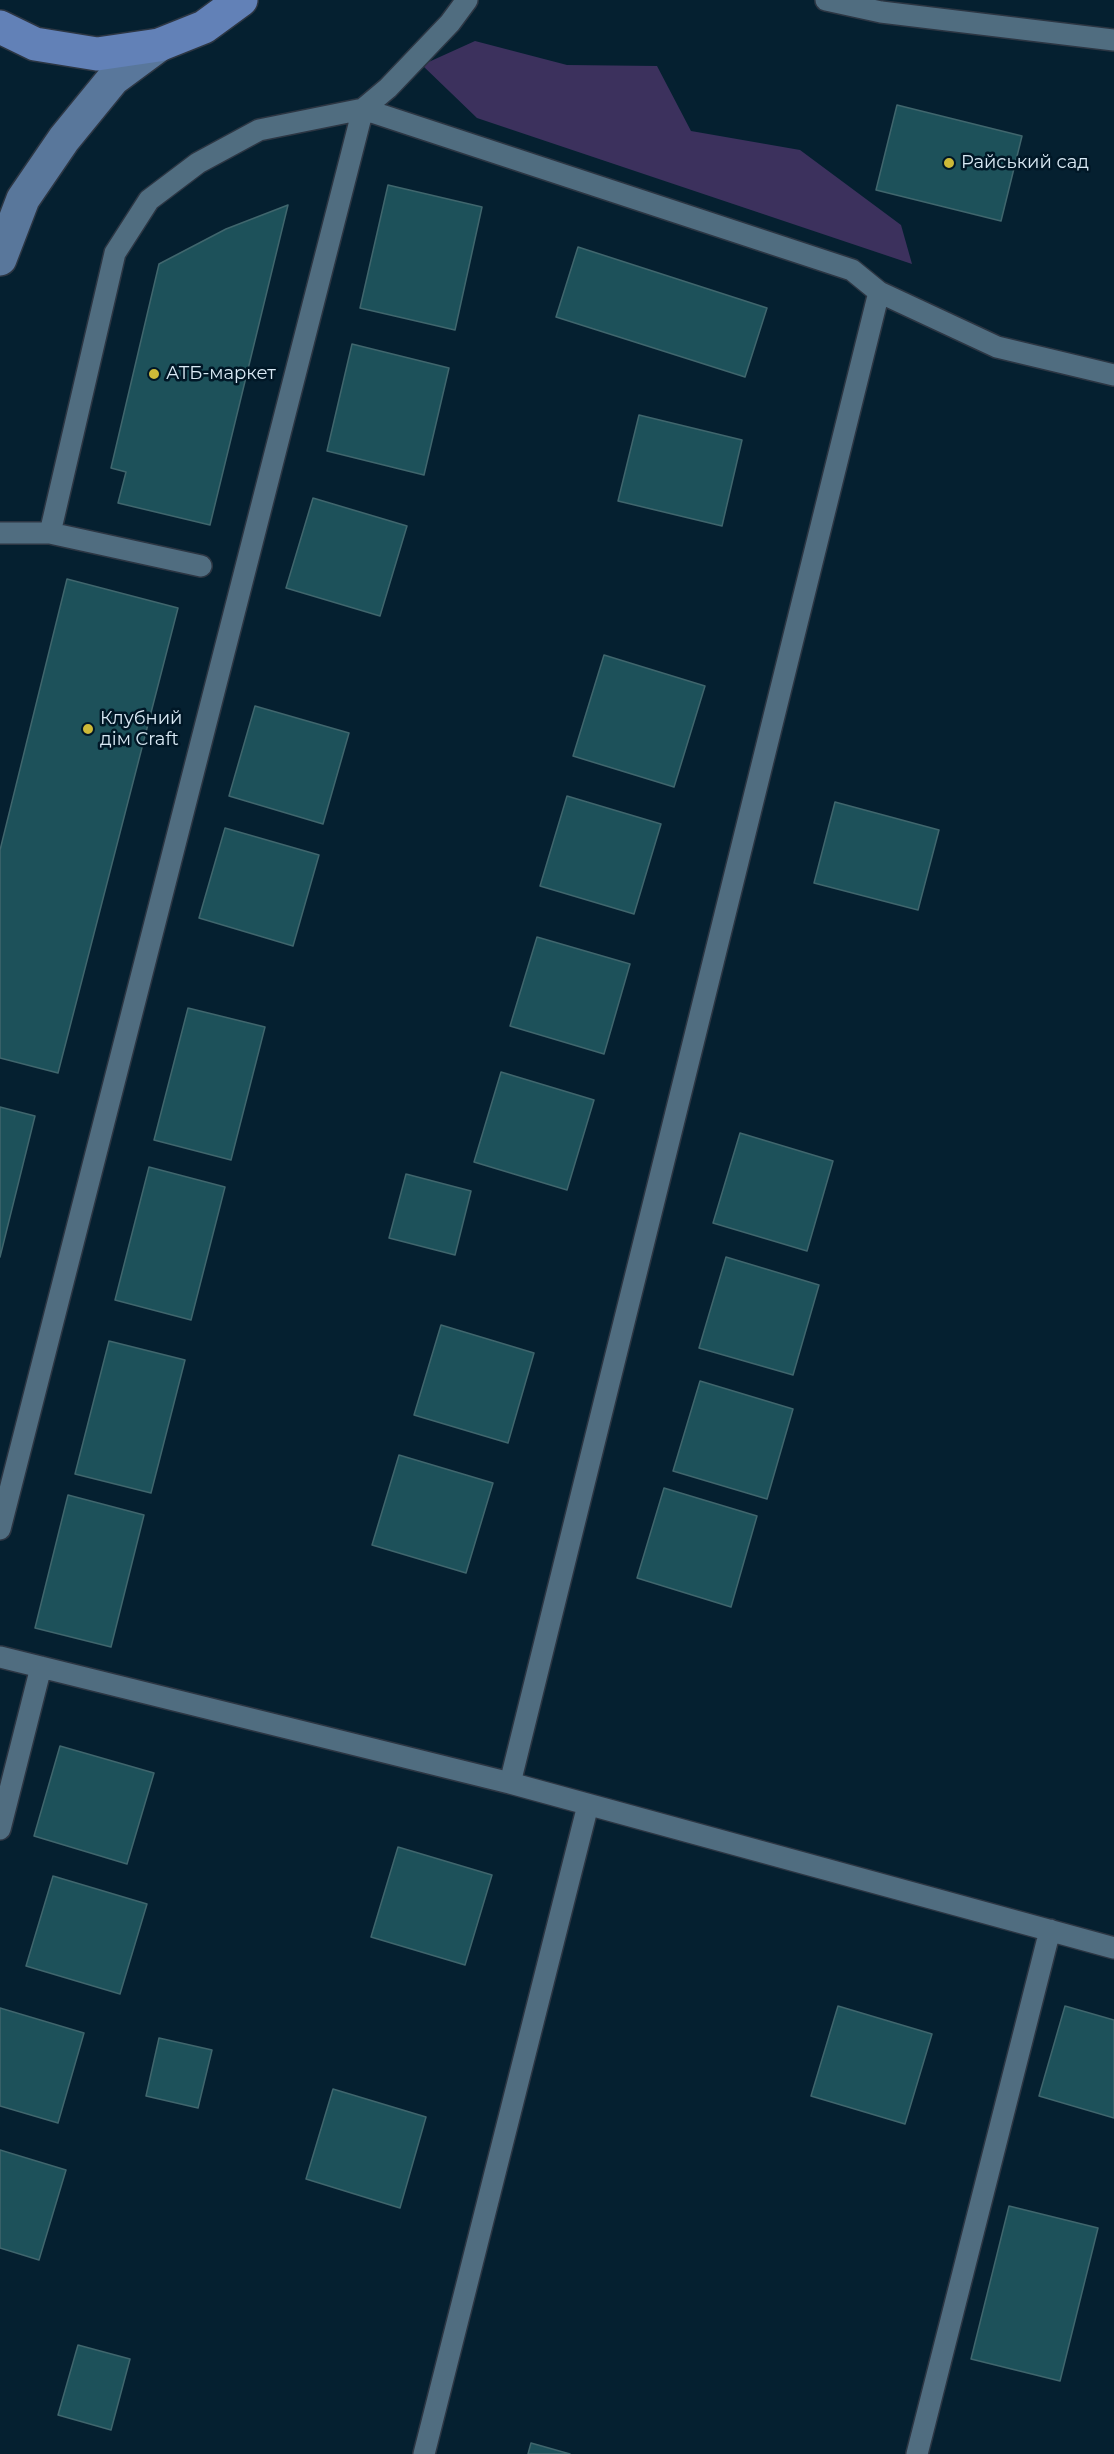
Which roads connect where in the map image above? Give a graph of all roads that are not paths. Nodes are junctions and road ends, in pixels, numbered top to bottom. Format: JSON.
{"nodes":[{"id":1,"x":241,"y":0,"type":"edge"},
{"id":2,"x":467,"y":0,"type":"edge"},
{"id":3,"x":826,"y":0,"type":"edge"},
{"id":4,"x":0,"y":27,"type":"edge"},
{"id":5,"x":1114,"y":40,"type":"edge"},
{"id":6,"x":159,"y":45,"type":"junction"},
{"id":7,"x":363,"y":109,"type":"junction"},
{"id":8,"x":0,"y":259,"type":"edge"},
{"id":9,"x":879,"y":292,"type":"junction"},
{"id":10,"x":1114,"y":375,"type":"edge"},
{"id":11,"x":0,"y":533,"type":"edge"},
{"id":12,"x":50,"y":533,"type":"junction"},
{"id":13,"x":201,"y":566,"type":"dead end"},
{"id":14,"x":0,"y":1529,"type":"edge"},
{"id":15,"x":0,"y":1657,"type":"edge"},
{"id":16,"x":41,"y":1667,"type":"junction"},
{"id":17,"x":510,"y":1783,"type":"junction"},
{"id":18,"x":588,"y":1805,"type":"junction"},
{"id":19,"x":0,"y":1829,"type":"edge"},
{"id":20,"x":1050,"y":1930,"type":"junction"},
{"id":21,"x":1114,"y":1948,"type":"edge"},
{"id":22,"x":424,"y":2454,"type":"edge"},
{"id":23,"x":917,"y":2454,"type":"edge"}],
"edges":[{"from":1,"to":6,"type":"main road"},
{"from":2,"to":7,"type":"lane"},
{"from":3,"to":5,"type":"lane"},
{"from":4,"to":6,"type":"main road"},
{"from":6,"to":8,"type":"main road"},
{"from":7,"to":9,"type":"lane"},
{"from":7,"to":12,"type":"lane"},
{"from":7,"to":14,"type":"lane"},
{"from":9,"to":10,"type":"lane"},
{"from":9,"to":17,"type":"lane"},
{"from":11,"to":12,"type":"lane"},
{"from":12,"to":13,"type":"lane"},
{"from":15,"to":16,"type":"lane"},
{"from":16,"to":17,"type":"lane"},
{"from":16,"to":19,"type":"lane"},
{"from":17,"to":18,"type":"lane"},
{"from":18,"to":20,"type":"lane"},
{"from":18,"to":22,"type":"lane"},
{"from":20,"to":21,"type":"lane"},
{"from":20,"to":23,"type":"lane"}]}
